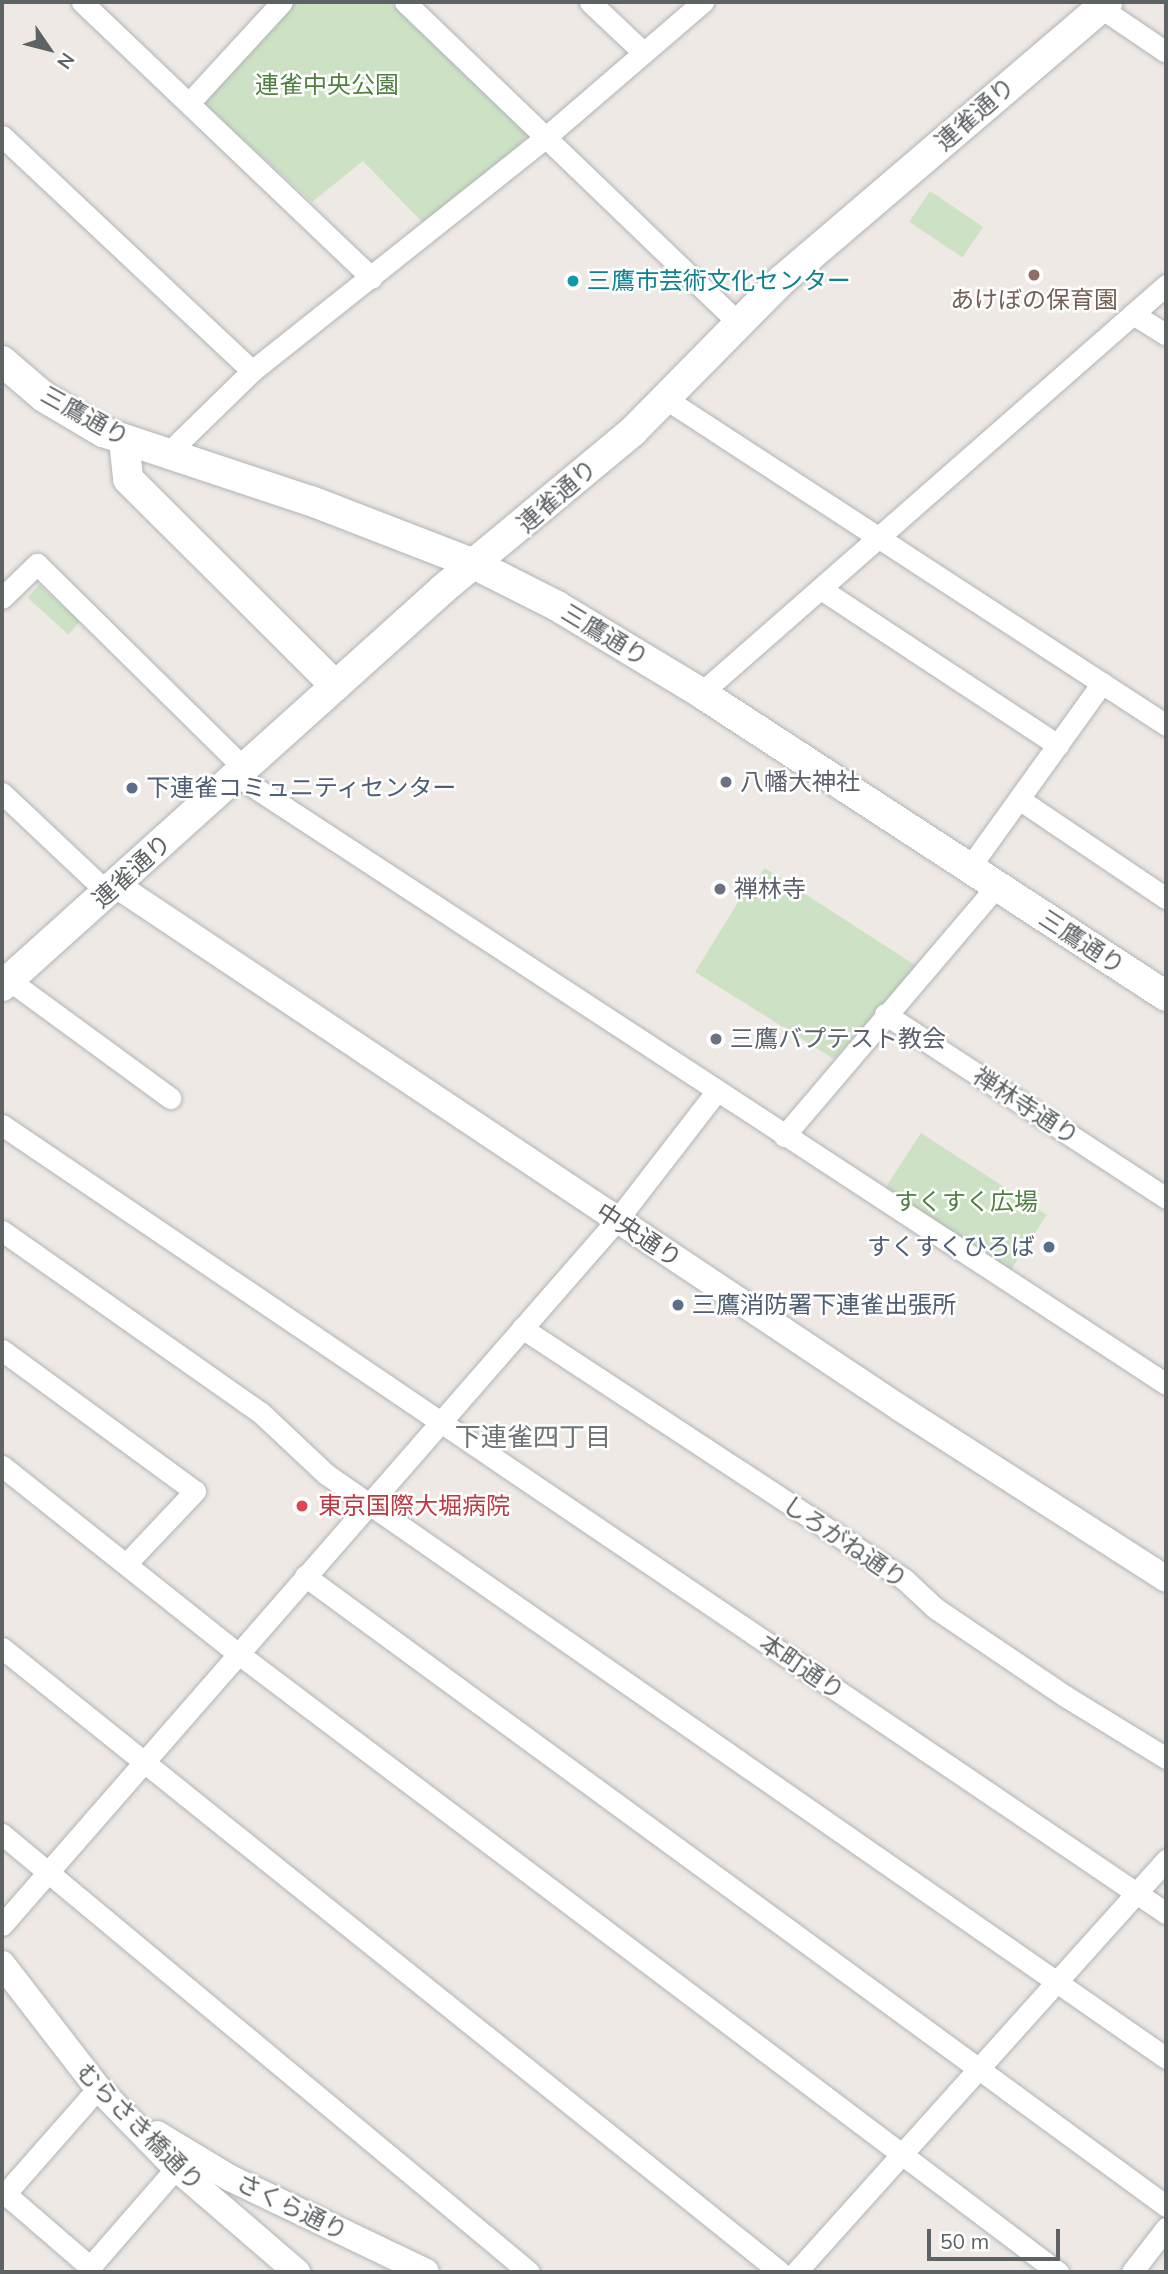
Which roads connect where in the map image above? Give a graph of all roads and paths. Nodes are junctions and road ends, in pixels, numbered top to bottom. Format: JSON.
{"nodes":[{"id":1,"x":82,"y":2,"type":"edge"},
{"id":2,"x":282,"y":2,"type":"edge"},
{"id":3,"x":405,"y":2,"type":"edge"},
{"id":4,"x":590,"y":2,"type":"edge"},
{"id":5,"x":703,"y":2,"type":"edge"},
{"id":6,"x":1105,"y":5,"type":"edge"},
{"id":7,"x":1166,"y":52,"type":"edge"},
{"id":8,"x":643,"y":53,"type":"junction"},
{"id":9,"x":189,"y":103,"type":"junction"},
{"id":10,"x":2,"y":136,"type":"edge"},
{"id":11,"x":547,"y":136,"type":"junction"},
{"id":12,"x":372,"y":278,"type":"junction"},
{"id":13,"x":1166,"y":285,"type":"edge"},
{"id":14,"x":1133,"y":314,"type":"junction"},
{"id":15,"x":738,"y":323,"type":"junction"},
{"id":16,"x":1166,"y":335,"type":"edge"},
{"id":17,"x":2,"y":361,"type":"edge"},
{"id":18,"x":252,"y":371,"type":"junction"},
{"id":19,"x":666,"y":399,"type":"junction"},
{"id":20,"x":124,"y":440,"type":"junction"},
{"id":21,"x":167,"y":454,"type":"junction"},
{"id":22,"x":879,"y":536,"type":"junction"},
{"id":23,"x":474,"y":564,"type":"junction"},
{"id":24,"x":821,"y":589,"type":"junction"},
{"id":25,"x":2,"y":598,"type":"edge"},
{"id":26,"x":1102,"y":683,"type":"junction"},
{"id":27,"x":336,"y":686,"type":"junction"},
{"id":28,"x":701,"y":693,"type":"junction"},
{"id":29,"x":1166,"y":725,"type":"edge"},
{"id":30,"x":1058,"y":745,"type":"junction"},
{"id":31,"x":241,"y":773,"type":"junction"},
{"id":32,"x":2,"y":793,"type":"edge"},
{"id":33,"x":1019,"y":799,"type":"junction"},
{"id":34,"x":969,"y":868,"type":"junction"},
{"id":35,"x":997,"y":886,"type":"junction"},
{"id":36,"x":112,"y":889,"type":"junction"},
{"id":37,"x":1166,"y":898,"type":"edge"},
{"id":38,"x":6,"y":983,"type":"edge"},
{"id":39,"x":1165,"y":993,"type":"edge"},
{"id":40,"x":885,"y":1014,"type":"junction"},
{"id":41,"x":716,"y":1092,"type":"junction"},
{"id":42,"x":170,"y":1098,"type":"dead end"},
{"id":43,"x":2,"y":1125,"type":"edge"},
{"id":44,"x":784,"y":1136,"type":"junction"},
{"id":45,"x":1166,"y":1198,"type":"edge"},
{"id":46,"x":617,"y":1220,"type":"junction"},
{"id":47,"x":2,"y":1231,"type":"edge"},
{"id":48,"x":522,"y":1328,"type":"junction"},
{"id":49,"x":2,"y":1350,"type":"edge"},
{"id":50,"x":1166,"y":1384,"type":"edge"},
{"id":51,"x":437,"y":1422,"type":"junction"},
{"id":52,"x":2,"y":1466,"type":"edge"},
{"id":53,"x":368,"y":1502,"type":"junction"},
{"id":54,"x":126,"y":1564,"type":"junction"},
{"id":55,"x":305,"y":1576,"type":"junction"},
{"id":56,"x":1166,"y":1579,"type":"edge"},
{"id":57,"x":2,"y":1648,"type":"edge"},
{"id":58,"x":236,"y":1652,"type":"junction"},
{"id":59,"x":1166,"y":1758,"type":"edge"},
{"id":60,"x":141,"y":1762,"type":"junction"},
{"id":61,"x":2,"y":1834,"type":"edge"},
{"id":62,"x":1166,"y":1860,"type":"edge"},
{"id":63,"x":49,"y":1873,"type":"junction"},
{"id":64,"x":1137,"y":1892,"type":"junction"},
{"id":65,"x":1166,"y":1913,"type":"edge"},
{"id":66,"x":2,"y":1925,"type":"edge"},
{"id":67,"x":2,"y":1965,"type":"edge"},
{"id":68,"x":1058,"y":1982,"type":"junction"},
{"id":69,"x":1166,"y":2059,"type":"edge"},
{"id":70,"x":979,"y":2072,"type":"junction"},
{"id":71,"x":98,"y":2088,"type":"junction"},
{"id":72,"x":126,"y":2115,"type":"junction"},
{"id":73,"x":901,"y":2155,"type":"junction"},
{"id":74,"x":176,"y":2168,"type":"junction"},
{"id":75,"x":3,"y":2193,"type":"edge"},
{"id":76,"x":1166,"y":2206,"type":"edge"},
{"id":77,"x":1166,"y":2228,"type":"edge"},
{"id":78,"x":297,"y":2272,"type":"edge"},
{"id":79,"x":426,"y":2272,"type":"edge"},
{"id":80,"x":529,"y":2272,"type":"edge"},
{"id":81,"x":780,"y":2272,"type":"edge"},
{"id":82,"x":796,"y":2272,"type":"edge"},
{"id":83,"x":1058,"y":2272,"type":"edge"},
{"id":84,"x":1132,"y":2272,"type":"edge"}],
"edges":[{"from":1,"to":9,"type":"street"},
{"from":2,"to":9,"type":"street"},
{"from":3,"to":11,"type":"street"},
{"from":4,"to":8,"type":"street"},
{"from":5,"to":8,"type":"street"},
{"from":6,"to":7,"type":"street"},
{"from":6,"to":15,"type":"main road","name":"連雀通り"},
{"from":8,"to":11,"type":"street"},
{"from":9,"to":12,"type":"street"},
{"from":10,"to":18,"type":"street"},
{"from":11,"to":12,"type":"street"},
{"from":11,"to":15,"type":"street"},
{"from":12,"to":18,"type":"street"},
{"from":13,"to":14,"type":"street"},
{"from":14,"to":16,"type":"street"},
{"from":14,"to":22,"type":"street"},
{"from":15,"to":19,"type":"main road","name":"連雀通り"},
{"from":17,"to":20,"type":"main road","name":"三鷹通り"},
{"from":18,"to":21,"type":"street"},
{"from":19,"to":22,"type":"street"},
{"from":19,"to":23,"type":"main road","name":"連雀通り"},
{"from":20,"to":21,"type":"main road","name":"三鷹通り"},
{"from":20,"to":27,"type":"main road"},
{"from":21,"to":23,"type":"main road","name":"三鷹通り"},
{"from":22,"to":24,"type":"street"},
{"from":22,"to":26,"type":"street"},
{"from":23,"to":27,"type":"main road","name":"連雀通り"},
{"from":23,"to":28,"type":"main road","name":"三鷹通り"},
{"from":24,"to":28,"type":"street"},
{"from":24,"to":30,"type":"street"},
{"from":25,"to":31,"type":"street"},
{"from":26,"to":29,"type":"street"},
{"from":26,"to":30,"type":"street"},
{"from":27,"to":31,"type":"main road","name":"連雀通り"},
{"from":28,"to":34,"type":"main road","name":"三鷹通り"},
{"from":30,"to":33,"type":"street"},
{"from":31,"to":36,"type":"main road","name":"連雀通り"},
{"from":31,"to":41,"type":"street"},
{"from":32,"to":36,"type":"street"},
{"from":33,"to":34,"type":"street"},
{"from":33,"to":37,"type":"street"},
{"from":34,"to":35,"type":"main road","name":"三鷹通り"},
{"from":35,"to":39,"type":"main road","name":"三鷹通り"},
{"from":35,"to":40,"type":"street"},
{"from":36,"to":38,"type":"main road","name":"連雀通り"},
{"from":36,"to":46,"type":"street","name":"中央通り"},
{"from":38,"to":42,"type":"street"},
{"from":40,"to":44,"type":"street"},
{"from":40,"to":45,"type":"street","name":"禅林寺通り"},
{"from":41,"to":44,"type":"street"},
{"from":41,"to":46,"type":"street"},
{"from":43,"to":51,"type":"street","name":"本町通り"},
{"from":44,"to":50,"type":"street"},
{"from":46,"to":48,"type":"street"},
{"from":46,"to":56,"type":"street","name":"中央通り"},
{"from":47,"to":53,"type":"street"},
{"from":48,"to":51,"type":"street"},
{"from":48,"to":59,"type":"street","name":"しろがね通り"},
{"from":49,"to":54,"type":"street"},
{"from":51,"to":53,"type":"street"},
{"from":51,"to":64,"type":"street","name":"本町通り"},
{"from":52,"to":54,"type":"street"},
{"from":53,"to":55,"type":"street"},
{"from":53,"to":68,"type":"street"},
{"from":54,"to":58,"type":"street"},
{"from":55,"to":58,"type":"street"},
{"from":55,"to":70,"type":"street"},
{"from":57,"to":60,"type":"street"},
{"from":58,"to":60,"type":"street"},
{"from":58,"to":73,"type":"street"},
{"from":60,"to":63,"type":"street"},
{"from":60,"to":81,"type":"street"},
{"from":61,"to":63,"type":"street"},
{"from":62,"to":64,"type":"street"},
{"from":63,"to":66,"type":"street"},
{"from":63,"to":80,"type":"street"},
{"from":64,"to":65,"type":"street","name":"本町通り"},
{"from":64,"to":68,"type":"street"},
{"from":67,"to":71,"type":"street","name":"むらさき橋通り"},
{"from":68,"to":69,"type":"street"},
{"from":68,"to":70,"type":"street"},
{"from":70,"to":73,"type":"street"},
{"from":70,"to":76,"type":"street"},
{"from":71,"to":72,"type":"street","name":"むらさき橋通り"},
{"from":71,"to":75,"type":"street"},
{"from":72,"to":74,"type":"street","name":"むらさき橋通り"},
{"from":72,"to":79,"type":"street","name":"さくら通り"},
{"from":73,"to":82,"type":"street"},
{"from":73,"to":83,"type":"street"},
{"from":74,"to":75,"type":"street"},
{"from":74,"to":78,"type":"street","name":"むらさき橋通り"},
{"from":77,"to":84,"type":"street"}]}
